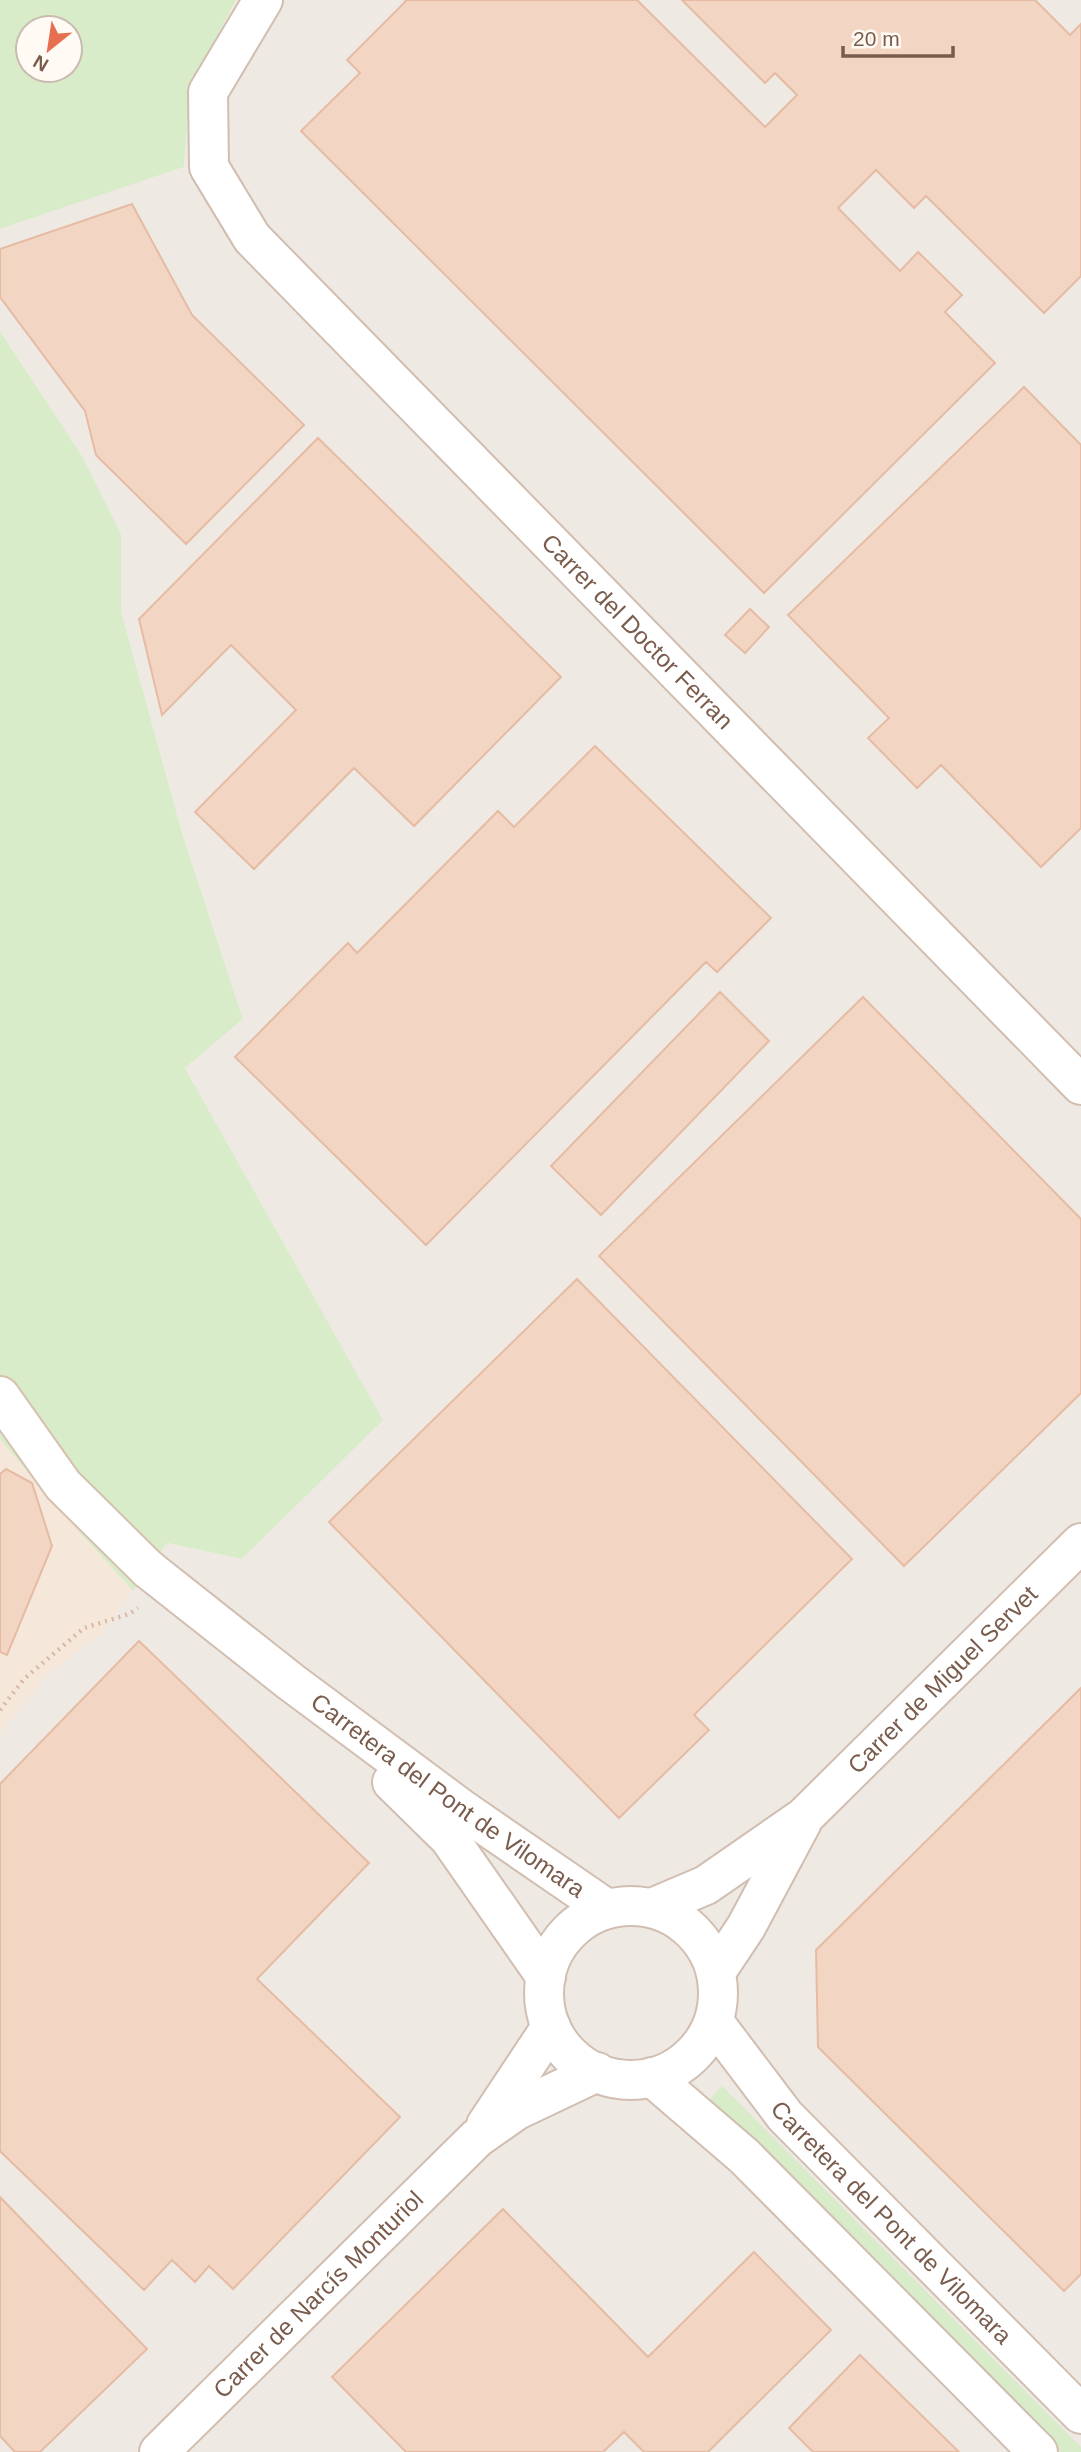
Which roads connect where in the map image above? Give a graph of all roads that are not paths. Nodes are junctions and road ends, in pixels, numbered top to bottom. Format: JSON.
{"nodes":[{"id":1,"x":263,"y":0,"type":"edge"},
{"id":2,"x":1081,"y":1085,"type":"edge"},
{"id":3,"x":0,"y":1396,"type":"edge"},
{"id":4,"x":1081,"y":1543,"type":"edge"},
{"id":5,"x":291,"y":1682,"type":"junction"},
{"id":6,"x":804,"y":1817,"type":"junction"},
{"id":7,"x":652,"y":1908,"type":"junction"},
{"id":8,"x":607,"y":1909,"type":"junction"},
{"id":9,"x":716,"y":1972,"type":"junction"},
{"id":10,"x":546,"y":1976,"type":"junction"},
{"id":11,"x":714,"y":2022,"type":"junction"},
{"id":12,"x":551,"y":2027,"type":"junction"},
{"id":13,"x":597,"y":2073,"type":"junction"},
{"id":14,"x":652,"y":2077,"type":"junction"},
{"id":15,"x":477,"y":2138,"type":"junction"},
{"id":16,"x":1081,"y":2414,"type":"edge"},
{"id":17,"x":159,"y":2452,"type":"edge"},
{"id":18,"x":1038,"y":2452,"type":"edge"}],
"edges":[{"from":1,"to":2,"type":"street","name":"Carrer del Doctor Ferran"},
{"from":3,"to":5,"type":"street","name":"Carretera del Pont de Vilomara"},
{"from":4,"to":6,"type":"street","name":"Carrer de Miguel Servet"},
{"from":5,"to":8,"type":"street","name":"Carretera del Pont de Vilomara"},
{"from":5,"to":10,"type":"street","name":"Carretera del Pont de Vilomara"},
{"from":6,"to":7,"type":"street","name":"Carrer de Miguel Servet"},
{"from":6,"to":9,"type":"street","name":"Carrer de Miguel Servet"},
{"from":7,"to":8,"type":"street"},
{"from":7,"to":9,"type":"street"},
{"from":8,"to":10,"type":"street"},
{"from":9,"to":11,"type":"street"},
{"from":10,"to":12,"type":"street"},
{"from":11,"to":14,"type":"street"},
{"from":11,"to":16,"type":"street","name":"Carretera del Pont de Vilomara"},
{"from":12,"to":13,"type":"street"},
{"from":12,"to":15,"type":"street","name":"Carrer de Narcís Monturiol"},
{"from":13,"to":14,"type":"street"},
{"from":13,"to":15,"type":"street","name":"Carrer de Narcís Monturiol"},
{"from":14,"to":18,"type":"street"},
{"from":15,"to":17,"type":"street","name":"Carrer de Narcís Monturiol"}]}
